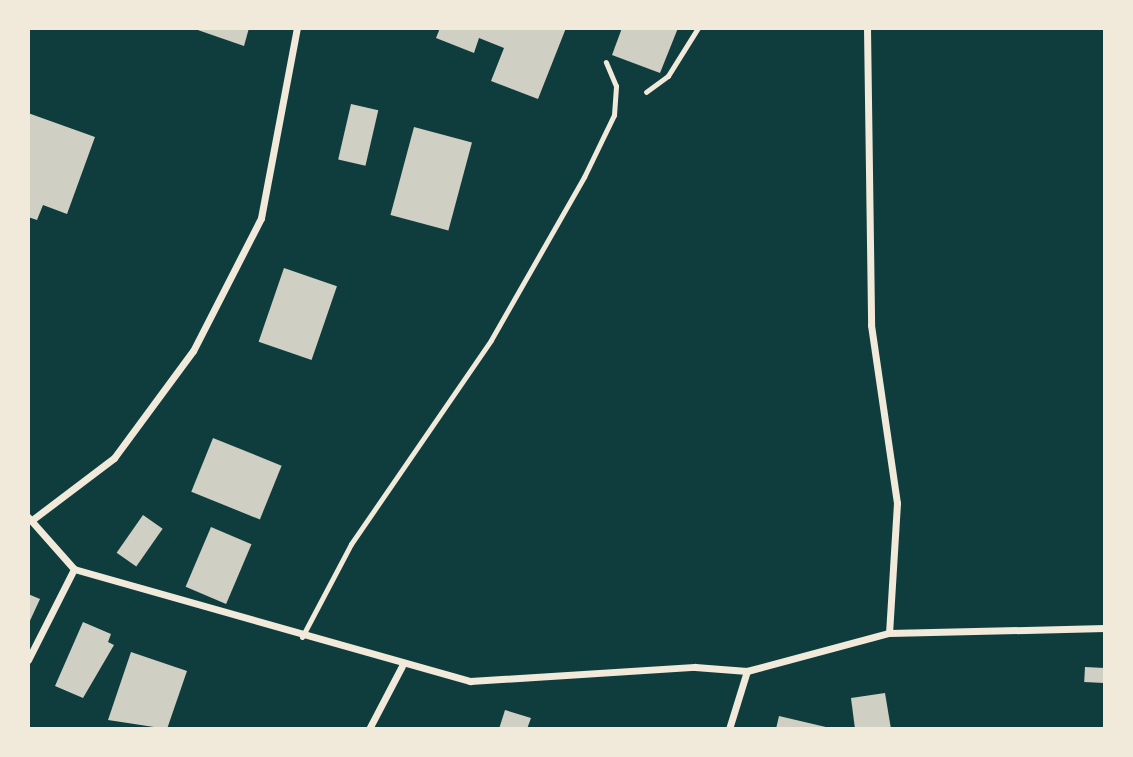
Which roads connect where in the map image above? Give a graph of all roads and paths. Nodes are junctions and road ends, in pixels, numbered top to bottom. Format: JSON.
{"nodes":[{"id":1,"x":297,"y":28,"type":"edge"},
{"id":2,"x":698,"y":28,"type":"edge"},
{"id":3,"x":867,"y":28,"type":"edge"},
{"id":4,"x":606,"y":62,"type":"dead end"},
{"id":5,"x":614,"y":114,"type":"junction"},
{"id":6,"x":30,"y":518,"type":"edge"},
{"id":7,"x":74,"y":569,"type":"junction"},
{"id":8,"x":1105,"y":628,"type":"edge"},
{"id":9,"x":888,"y":633,"type":"junction"},
{"id":10,"x":302,"y":637,"type":"junction"},
{"id":11,"x":28,"y":660,"type":"edge"},
{"id":12,"x":402,"y":666,"type":"junction"},
{"id":13,"x":747,"y":671,"type":"junction"},
{"id":14,"x":369,"y":729,"type":"edge"},
{"id":15,"x":729,"y":729,"type":"edge"}],
"edges":[{"from":1,"to":6,"type":"street"},
{"from":2,"to":5,"type":"path"},
{"from":3,"to":9,"type":"street"},
{"from":4,"to":5,"type":"lane"},
{"from":5,"to":10,"type":"lane"},
{"from":6,"to":7,"type":"street"},
{"from":7,"to":10,"type":"street"},
{"from":7,"to":11,"type":"street"},
{"from":8,"to":9,"type":"street"},
{"from":9,"to":13,"type":"street"},
{"from":10,"to":12,"type":"street"},
{"from":12,"to":13,"type":"street"},
{"from":12,"to":14,"type":"street"},
{"from":13,"to":15,"type":"street"}]}
